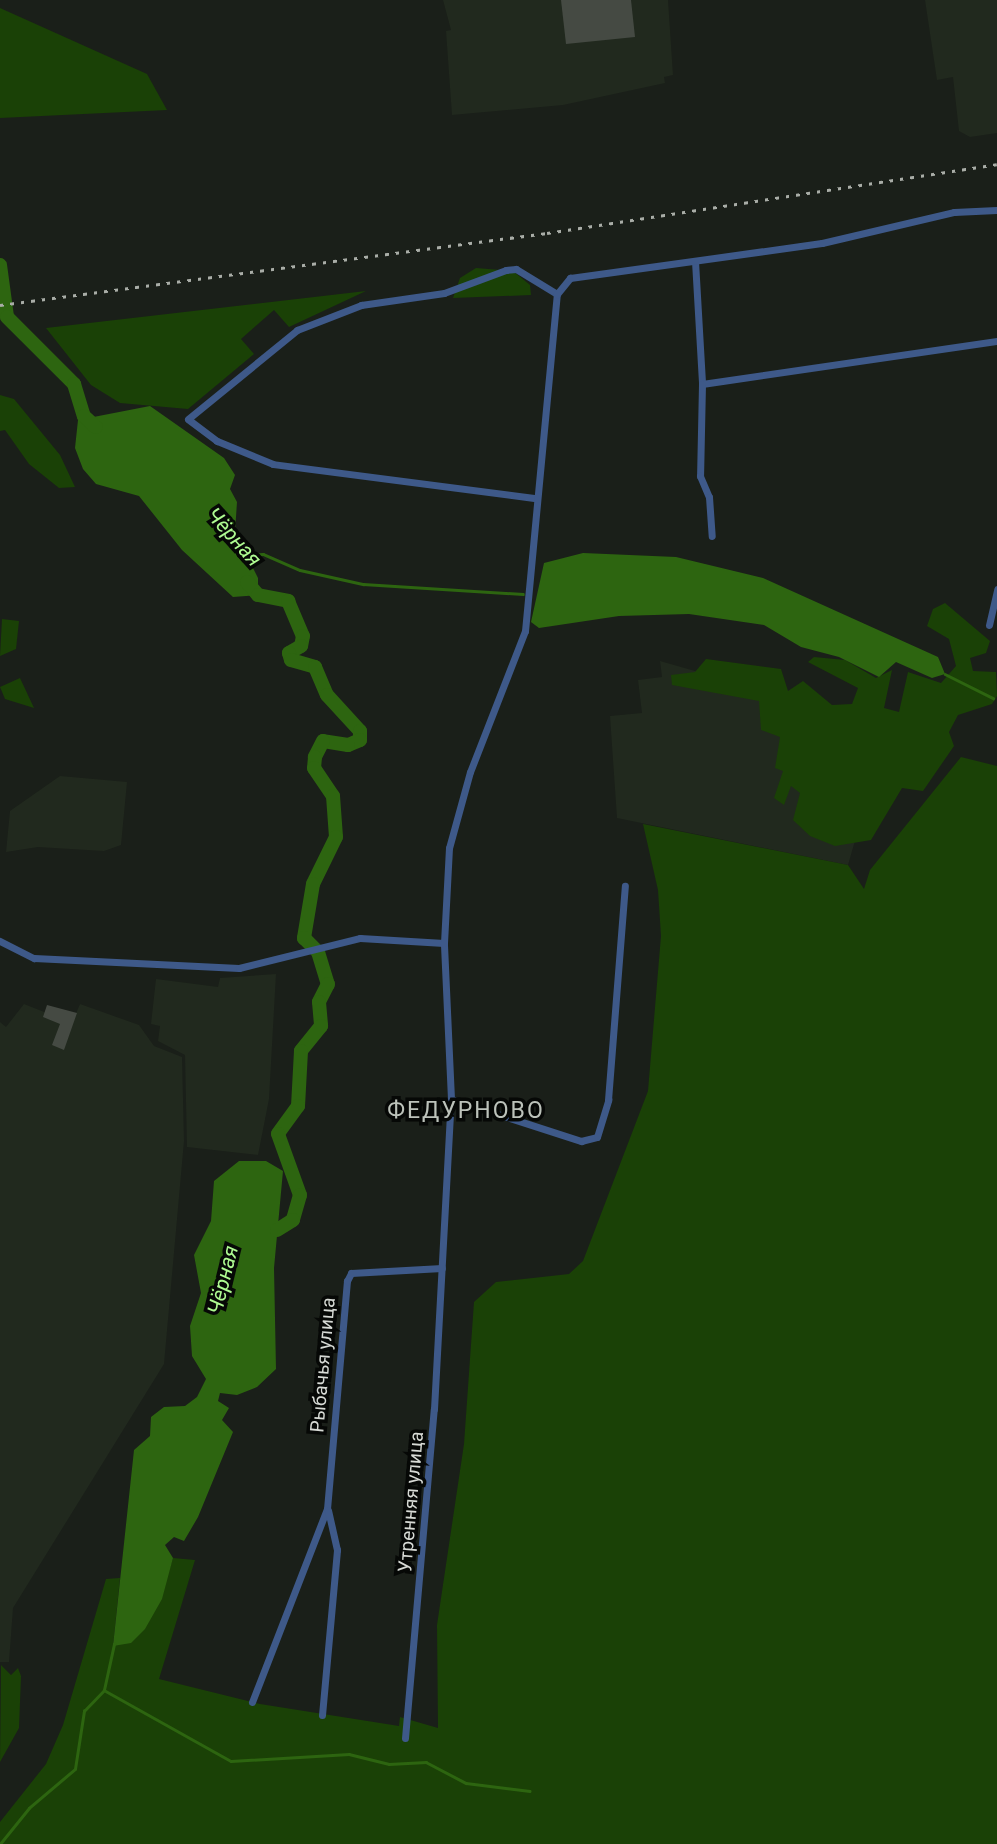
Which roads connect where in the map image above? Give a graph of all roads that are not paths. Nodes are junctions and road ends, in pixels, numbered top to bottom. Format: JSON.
{"nodes":[{"id":1,"x":997,"y":210,"type":"edge"},
{"id":2,"x":695,"y":261,"type":"junction"},
{"id":3,"x":557,"y":293,"type":"junction"},
{"id":4,"x":997,"y":341,"type":"edge"},
{"id":5,"x":702,"y":384,"type":"junction"},
{"id":6,"x":534,"y":498,"type":"junction"},
{"id":7,"x":712,"y":536,"type":"dead end"},
{"id":8,"x":997,"y":589,"type":"edge"},
{"id":9,"x":989,"y":625,"type":"dead end"},
{"id":10,"x":625,"y":886,"type":"dead end"},
{"id":11,"x":0,"y":941,"type":"edge"},
{"id":12,"x":444,"y":943,"type":"junction"},
{"id":13,"x":451,"y":1099,"type":"junction"},
{"id":14,"x":442,"y":1268,"type":"junction"},
{"id":15,"x":327,"y":1509,"type":"junction"},
{"id":16,"x":252,"y":1702,"type":"dead end"},
{"id":17,"x":322,"y":1715,"type":"dead end"},
{"id":18,"x":405,"y":1738,"type":"dead end"}],
"edges":[{"from":1,"to":2,"type":"street"},
{"from":2,"to":3,"type":"street"},
{"from":2,"to":5,"type":"street"},
{"from":3,"to":6,"type":"street","name":"Утренняя улица"},
{"from":3,"to":6,"type":"street"},
{"from":4,"to":5,"type":"street"},
{"from":5,"to":7,"type":"street"},
{"from":6,"to":12,"type":"street","name":"Утренняя улица"},
{"from":8,"to":9,"type":"street"},
{"from":10,"to":13,"type":"street"},
{"from":11,"to":12,"type":"street"},
{"from":12,"to":13,"type":"street","name":"Утренняя улица"},
{"from":13,"to":14,"type":"street","name":"Утренняя улица"},
{"from":14,"to":15,"type":"street","name":"Рыбачья улица"},
{"from":14,"to":18,"type":"street","name":"Утренняя улица"},
{"from":15,"to":16,"type":"street"},
{"from":15,"to":17,"type":"street"}]}
